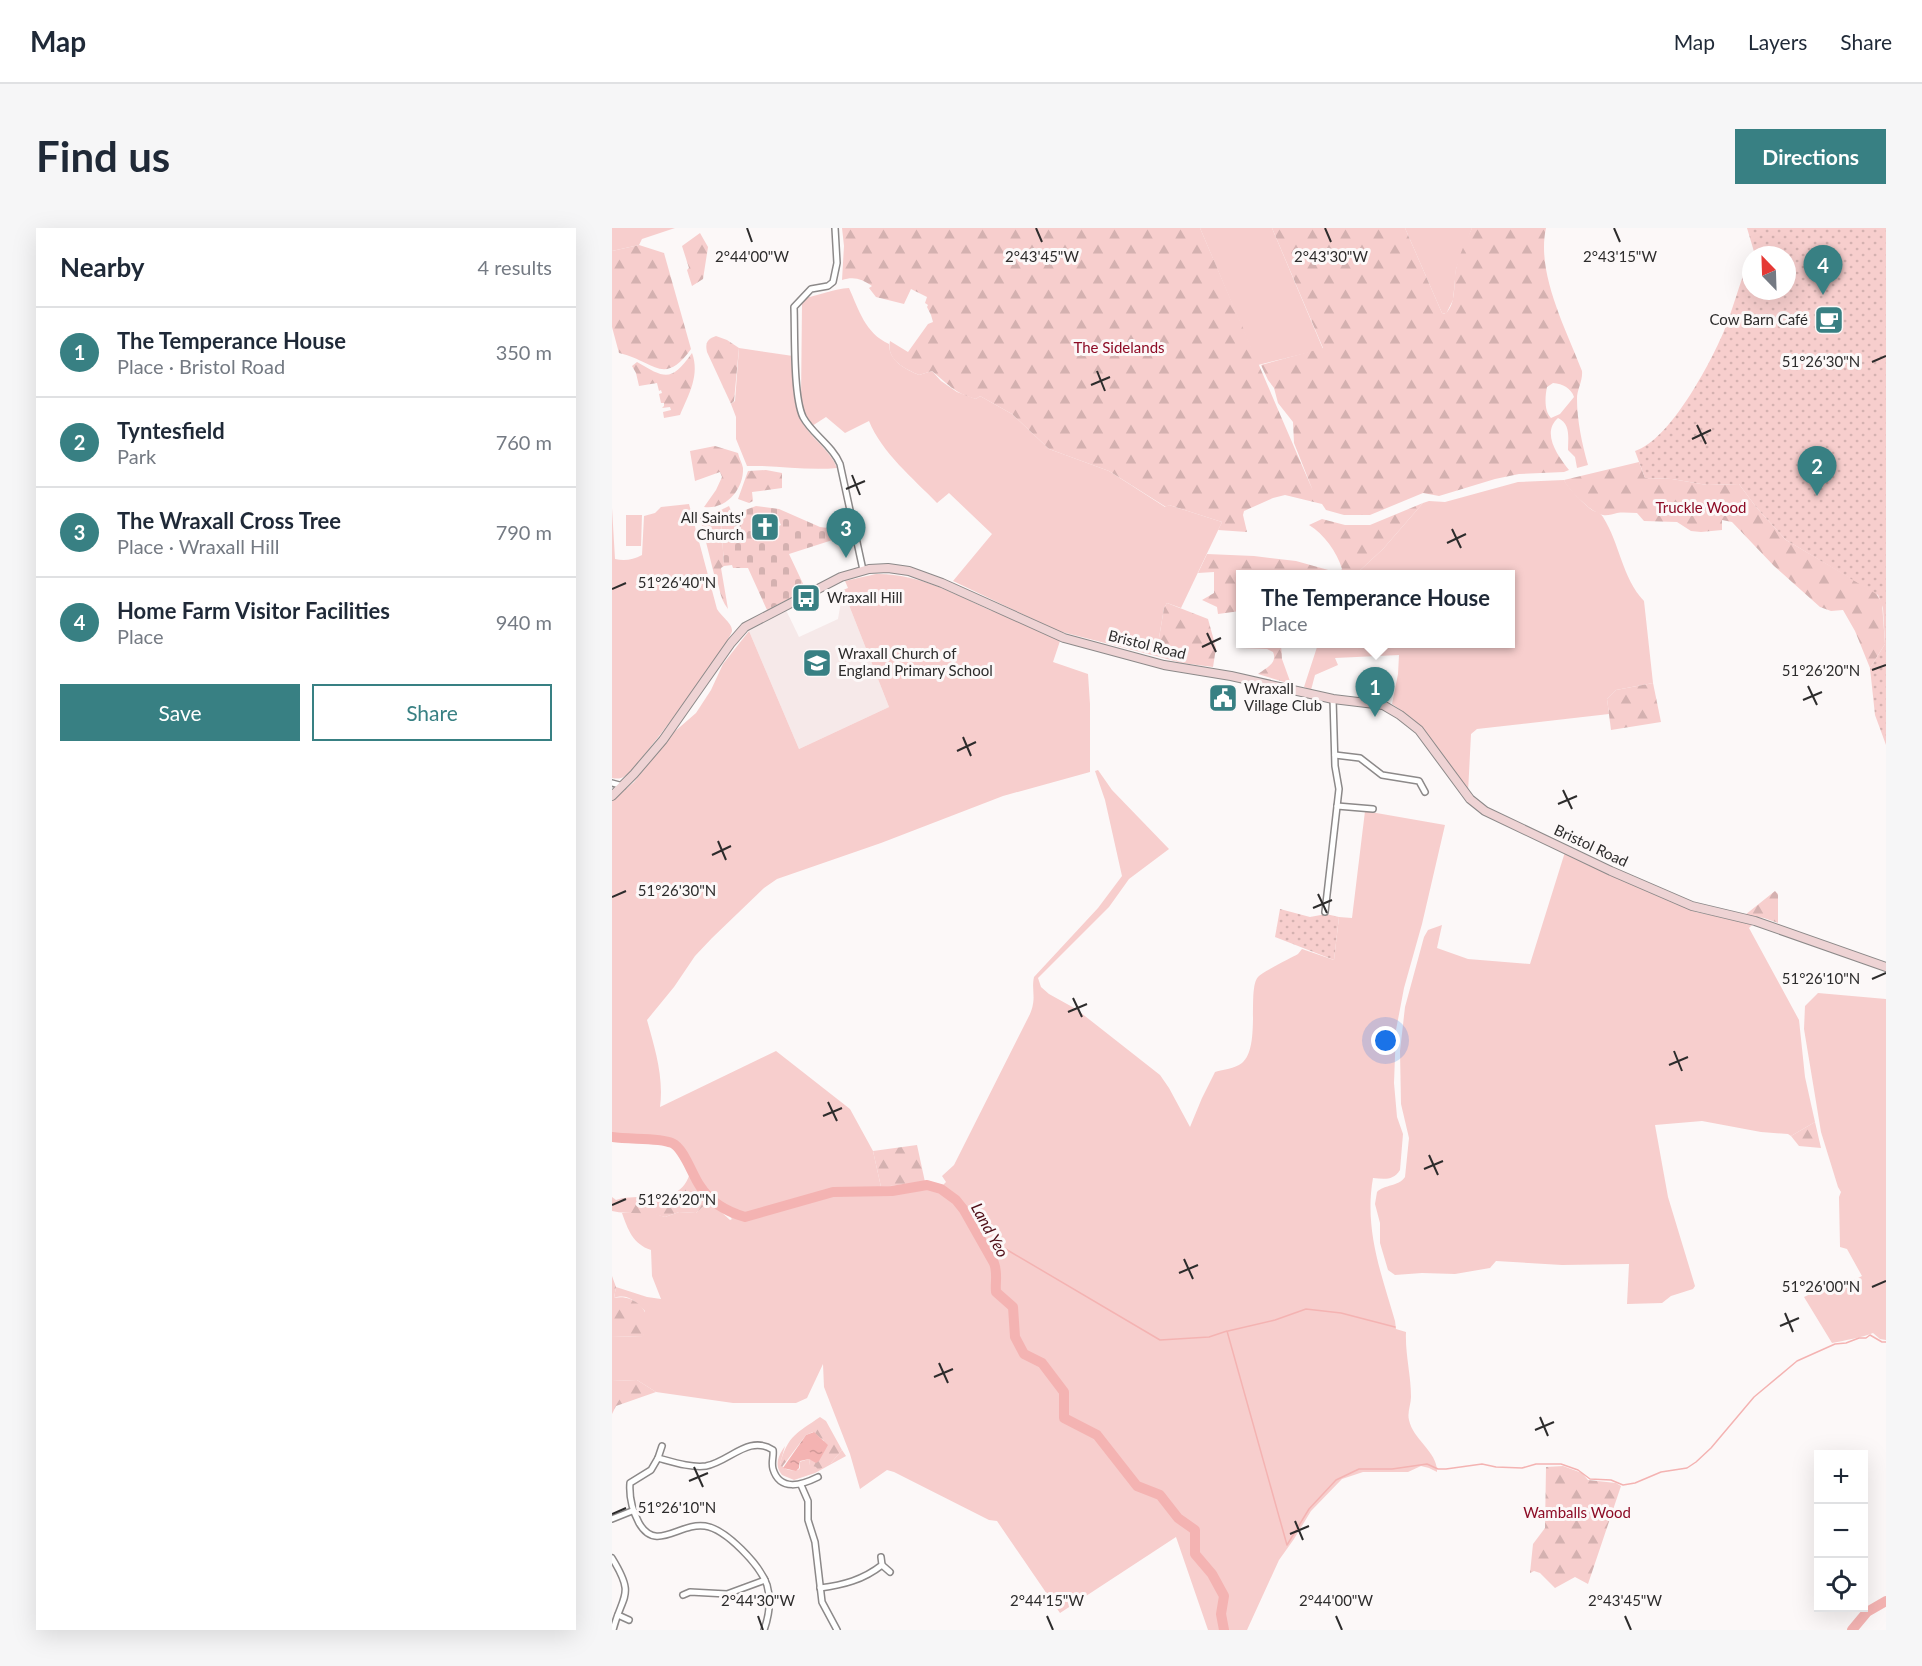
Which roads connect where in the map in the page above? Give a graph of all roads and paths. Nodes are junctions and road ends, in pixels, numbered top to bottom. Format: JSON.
{"nodes":[{"id":1,"x":835,"y":228,"type":"edge"},
{"id":2,"x":864,"y":570,"type":"junction"},
{"id":3,"x":1333,"y":699,"type":"junction"},
{"id":4,"x":1335,"y":755,"type":"junction"},
{"id":5,"x":612,"y":783,"type":"edge"},
{"id":6,"x":623,"y":786,"type":"junction"},
{"id":7,"x":1425,"y":792,"type":"dead end"},
{"id":8,"x":612,"y":796,"type":"edge"},
{"id":9,"x":1337,"y":807,"type":"junction"},
{"id":10,"x":1370,"y":807,"type":"dead end"},
{"id":11,"x":1328,"y":888,"type":"junction"},
{"id":12,"x":1336,"y":889,"type":"dead end"},
{"id":13,"x":1325,"y":912,"type":"dead end"},
{"id":14,"x":1886,"y":967,"type":"edge"},
{"id":15,"x":662,"y":1446,"type":"dead end"},
{"id":16,"x":658,"y":1458,"type":"junction"},
{"id":17,"x":818,"y":1477,"type":"dead end"},
{"id":18,"x":801,"y":1485,"type":"junction"},
{"id":19,"x":632,"y":1511,"type":"junction"},
{"id":20,"x":612,"y":1519,"type":"edge"},
{"id":21,"x":881,"y":1557,"type":"dead end"},
{"id":22,"x":612,"y":1558,"type":"edge"},
{"id":23,"x":882,"y":1565,"type":"junction"},
{"id":24,"x":890,"y":1572,"type":"dead end"},
{"id":25,"x":765,"y":1580,"type":"junction"},
{"id":26,"x":820,"y":1588,"type":"junction"},
{"id":27,"x":683,"y":1595,"type":"dead end"},
{"id":28,"x":618,"y":1615,"type":"junction"},
{"id":29,"x":629,"y":1620,"type":"dead end"},
{"id":30,"x":613,"y":1630,"type":"edge"},
{"id":31,"x":764,"y":1630,"type":"edge"},
{"id":32,"x":837,"y":1630,"type":"edge"}],
"edges":[{"from":1,"to":2,"type":"street"},
{"from":2,"to":3,"type":"main road","name":"Bristol Road"},
{"from":2,"to":6,"type":"main road","name":"Bristol Road"},
{"from":3,"to":4,"type":"street"},
{"from":3,"to":14,"type":"main road","name":"Bristol Road"},
{"from":4,"to":7,"type":"street"},
{"from":4,"to":9,"type":"street"},
{"from":5,"to":6,"type":"street"},
{"from":6,"to":8,"type":"main road","name":"Bristol Road"},
{"from":9,"to":10,"type":"street"},
{"from":9,"to":11,"type":"street"},
{"from":11,"to":12,"type":"street"},
{"from":11,"to":13,"type":"street"},
{"from":15,"to":16,"type":"street"},
{"from":16,"to":18,"type":"street"},
{"from":16,"to":19,"type":"street"},
{"from":17,"to":18,"type":"street"},
{"from":18,"to":26,"type":"street"},
{"from":19,"to":20,"type":"street"},
{"from":19,"to":25,"type":"street"},
{"from":21,"to":23,"type":"street"},
{"from":22,"to":28,"type":"street"},
{"from":23,"to":24,"type":"street"},
{"from":23,"to":26,"type":"street"},
{"from":25,"to":27,"type":"street"},
{"from":25,"to":31,"type":"street"},
{"from":26,"to":32,"type":"street"},
{"from":28,"to":29,"type":"street"},
{"from":28,"to":30,"type":"street"}]}
